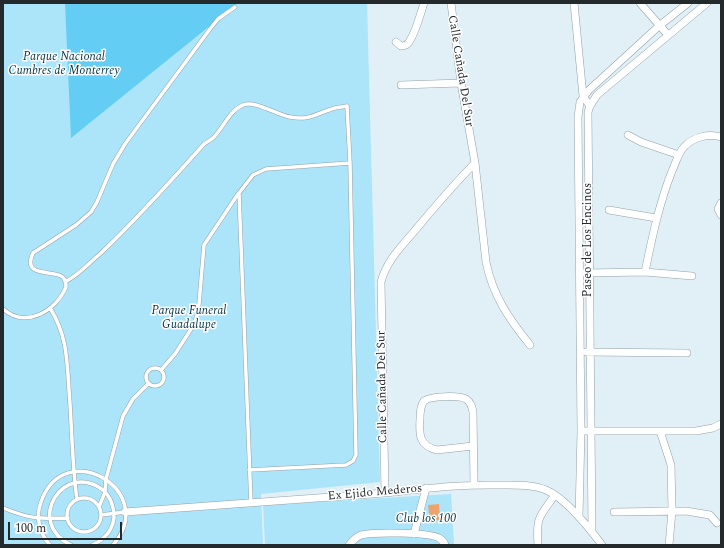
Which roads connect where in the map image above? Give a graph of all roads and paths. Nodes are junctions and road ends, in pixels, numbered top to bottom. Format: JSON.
{"nodes":[{"id":1,"x":424,"y":3,"type":"edge"},
{"id":2,"x":451,"y":3,"type":"edge"},
{"id":3,"x":574,"y":3,"type":"edge"},
{"id":4,"x":640,"y":3,"type":"edge"},
{"id":5,"x":688,"y":3,"type":"edge"},
{"id":6,"x":707,"y":3,"type":"edge"},
{"id":7,"x":234,"y":7,"type":"dead end"},
{"id":8,"x":659,"y":26,"type":"junction"},
{"id":9,"x":668,"y":36,"type":"junction"},
{"id":10,"x":396,"y":42,"type":"dead end"},
{"id":11,"x":461,"y":83,"type":"junction"},
{"id":12,"x":401,"y":85,"type":"dead end"},
{"id":13,"x":583,"y":96,"type":"junction"},
{"id":14,"x":590,"y":106,"type":"junction"},
{"id":15,"x":628,"y":135,"type":"dead end"},
{"id":16,"x":721,"y":137,"type":"edge"},
{"id":17,"x":679,"y":155,"type":"junction"},
{"id":18,"x":350,"y":163,"type":"junction"},
{"id":19,"x":475,"y":163,"type":"junction"},
{"id":20,"x":239,"y":193,"type":"junction"},
{"id":21,"x":721,"y":202,"type":"edge"},
{"id":22,"x":609,"y":210,"type":"dead end"},
{"id":23,"x":721,"y":215,"type":"edge"},
{"id":24,"x":656,"y":218,"type":"junction"},
{"id":25,"x":645,"y":272,"type":"junction"},
{"id":26,"x":589,"y":273,"type":"junction"},
{"id":27,"x":579,"y":274,"type":"junction"},
{"id":28,"x":692,"y":276,"type":"dead end"},
{"id":29,"x":65,"y":282,"type":"junction"},
{"id":30,"x":50,"y":308,"type":"junction"},
{"id":31,"x":3,"y":309,"type":"edge"},
{"id":32,"x":530,"y":345,"type":"dead end"},
{"id":33,"x":590,"y":352,"type":"junction"},
{"id":34,"x":580,"y":353,"type":"junction"},
{"id":35,"x":687,"y":353,"type":"dead end"},
{"id":36,"x":161,"y":370,"type":"junction"},
{"id":37,"x":149,"y":383,"type":"junction"},
{"id":38,"x":721,"y":424,"type":"edge"},
{"id":39,"x":581,"y":431,"type":"junction"},
{"id":40,"x":591,"y":431,"type":"junction"},
{"id":41,"x":660,"y":431,"type":"junction"},
{"id":42,"x":473,"y":446,"type":"junction"},
{"id":43,"x":249,"y":470,"type":"junction"},
{"id":44,"x":73,"y":472,"type":"junction"},
{"id":45,"x":106,"y":479,"type":"junction"},
{"id":46,"x":75,"y":483,"type":"junction"},
{"id":47,"x":474,"y":484,"type":"junction"},
{"id":48,"x":426,"y":488,"type":"junction"},
{"id":49,"x":105,"y":492,"type":"junction"},
{"id":50,"x":385,"y":492,"type":"junction"},
{"id":51,"x":555,"y":495,"type":"junction"},
{"id":52,"x":77,"y":500,"type":"junction"},
{"id":53,"x":251,"y":504,"type":"junction"},
{"id":54,"x":99,"y":507,"type":"junction"},
{"id":55,"x":3,"y":508,"type":"edge"},
{"id":56,"x":672,"y":511,"type":"junction"},
{"id":57,"x":125,"y":512,"type":"junction"},
{"id":58,"x":614,"y":512,"type":"dead end"},
{"id":59,"x":114,"y":513,"type":"junction"},
{"id":60,"x":101,"y":515,"type":"junction"},
{"id":61,"x":579,"y":517,"type":"junction"},
{"id":62,"x":68,"y":518,"type":"junction"},
{"id":63,"x":38,"y":519,"type":"junction"},
{"id":64,"x":50,"y":519,"type":"junction"},
{"id":65,"x":717,"y":523,"type":"dead end"},
{"id":66,"x":592,"y":531,"type":"junction"},
{"id":67,"x":414,"y":534,"type":"junction"},
{"id":68,"x":50,"y":545,"type":"edge"},
{"id":69,"x":71,"y":545,"type":"edge"},
{"id":70,"x":92,"y":545,"type":"edge"},
{"id":71,"x":113,"y":545,"type":"edge"},
{"id":72,"x":349,"y":545,"type":"edge"},
{"id":73,"x":446,"y":545,"type":"edge"},
{"id":74,"x":538,"y":545,"type":"edge"},
{"id":75,"x":602,"y":545,"type":"edge"},
{"id":76,"x":669,"y":545,"type":"edge"}],
"edges":[{"from":1,"to":10,"type":"street"},
{"from":2,"to":11,"type":"street","name":"Calle Cañada Del Sur"},
{"from":3,"to":13,"type":"street"},
{"from":4,"to":8,"type":"street"},
{"from":5,"to":8,"type":"street"},
{"from":6,"to":9,"type":"street"},
{"from":7,"to":29,"type":"lane"},
{"from":8,"to":9,"type":"street"},
{"from":8,"to":13,"type":"street"},
{"from":9,"to":14,"type":"street"},
{"from":11,"to":12,"type":"street"},
{"from":11,"to":19,"type":"street","name":"Calle Cañada Del Sur"},
{"from":13,"to":14,"type":"street"},
{"from":13,"to":27,"type":"street","name":"Paseo de Los Encinos"},
{"from":14,"to":26,"type":"street","name":"Paseo de Los Encinos"},
{"from":15,"to":17,"type":"street"},
{"from":16,"to":17,"type":"street"},
{"from":17,"to":24,"type":"street"},
{"from":18,"to":20,"type":"lane"},
{"from":18,"to":29,"type":"lane"},
{"from":18,"to":43,"type":"lane"},
{"from":19,"to":32,"type":"street","name":"Calle Cañada Del Sur"},
{"from":19,"to":50,"type":"street","name":"Calle Cañada Del Sur"},
{"from":20,"to":36,"type":"lane"},
{"from":20,"to":43,"type":"lane"},
{"from":21,"to":23,"type":"street"},
{"from":22,"to":24,"type":"street"},
{"from":24,"to":25,"type":"street"},
{"from":25,"to":26,"type":"street"},
{"from":25,"to":28,"type":"street"},
{"from":26,"to":27,"type":"street"},
{"from":26,"to":33,"type":"street","name":"Paseo de Los Encinos"},
{"from":27,"to":34,"type":"street","name":"Paseo de Los Encinos"},
{"from":29,"to":30,"type":"lane"},
{"from":30,"to":31,"type":"lane"},
{"from":30,"to":44,"type":"lane"},
{"from":33,"to":34,"type":"street"},
{"from":33,"to":35,"type":"street"},
{"from":33,"to":40,"type":"street","name":"Paseo de Los Encinos"},
{"from":34,"to":39,"type":"street","name":"Paseo de Los Encinos"},
{"from":36,"to":37,"type":"lane"},
{"from":36,"to":37,"type":"lane"},
{"from":37,"to":45,"type":"lane"},
{"from":38,"to":41,"type":"street"},
{"from":39,"to":40,"type":"street"},
{"from":39,"to":61,"type":"street","name":"Paseo de Los Encinos"},
{"from":40,"to":41,"type":"street"},
{"from":40,"to":66,"type":"street","name":"Paseo de Los Encinos"},
{"from":41,"to":56,"type":"street"},
{"from":42,"to":42,"type":"street"},
{"from":42,"to":47,"type":"street"},
{"from":43,"to":53,"type":"lane"},
{"from":44,"to":45,"type":"lane"},
{"from":44,"to":46,"type":"lane"},
{"from":44,"to":63,"type":"lane"},
{"from":45,"to":49,"type":"lane"},
{"from":45,"to":57,"type":"lane"},
{"from":46,"to":49,"type":"lane"},
{"from":46,"to":52,"type":"lane"},
{"from":46,"to":64,"type":"lane"},
{"from":47,"to":48,"type":"street","name":"Ex Ejido Mederos"},
{"from":47,"to":51,"type":"street","name":"Ex Ejido Mederos"},
{"from":48,"to":50,"type":"street","name":"Ex Ejido Mederos"},
{"from":48,"to":67,"type":"street"},
{"from":49,"to":54,"type":"lane"},
{"from":49,"to":59,"type":"lane"},
{"from":50,"to":53,"type":"street","name":"Ex Ejido Mederos"},
{"from":51,"to":61,"type":"street","name":"Ex Ejido Mederos"},
{"from":51,"to":74,"type":"street"},
{"from":52,"to":54,"type":"lane"},
{"from":52,"to":62,"type":"lane"},
{"from":53,"to":57,"type":"street","name":"Ex Ejido Mederos"},
{"from":54,"to":60,"type":"lane"},
{"from":55,"to":63,"type":"lane"},
{"from":56,"to":58,"type":"street"},
{"from":56,"to":65,"type":"street"},
{"from":56,"to":76,"type":"street"},
{"from":57,"to":59,"type":"lane"},
{"from":57,"to":71,"type":"lane"},
{"from":59,"to":60,"type":"lane"},
{"from":59,"to":70,"type":"lane"},
{"from":60,"to":62,"type":"lane"},
{"from":61,"to":66,"type":"street","name":"Ex Ejido Mederos"},
{"from":62,"to":64,"type":"lane"},
{"from":63,"to":64,"type":"lane"},
{"from":63,"to":68,"type":"lane"},
{"from":64,"to":69,"type":"lane"},
{"from":66,"to":75,"type":"street","name":"Ex Ejido Mederos"},
{"from":67,"to":72,"type":"street"},
{"from":67,"to":73,"type":"street"}]}
